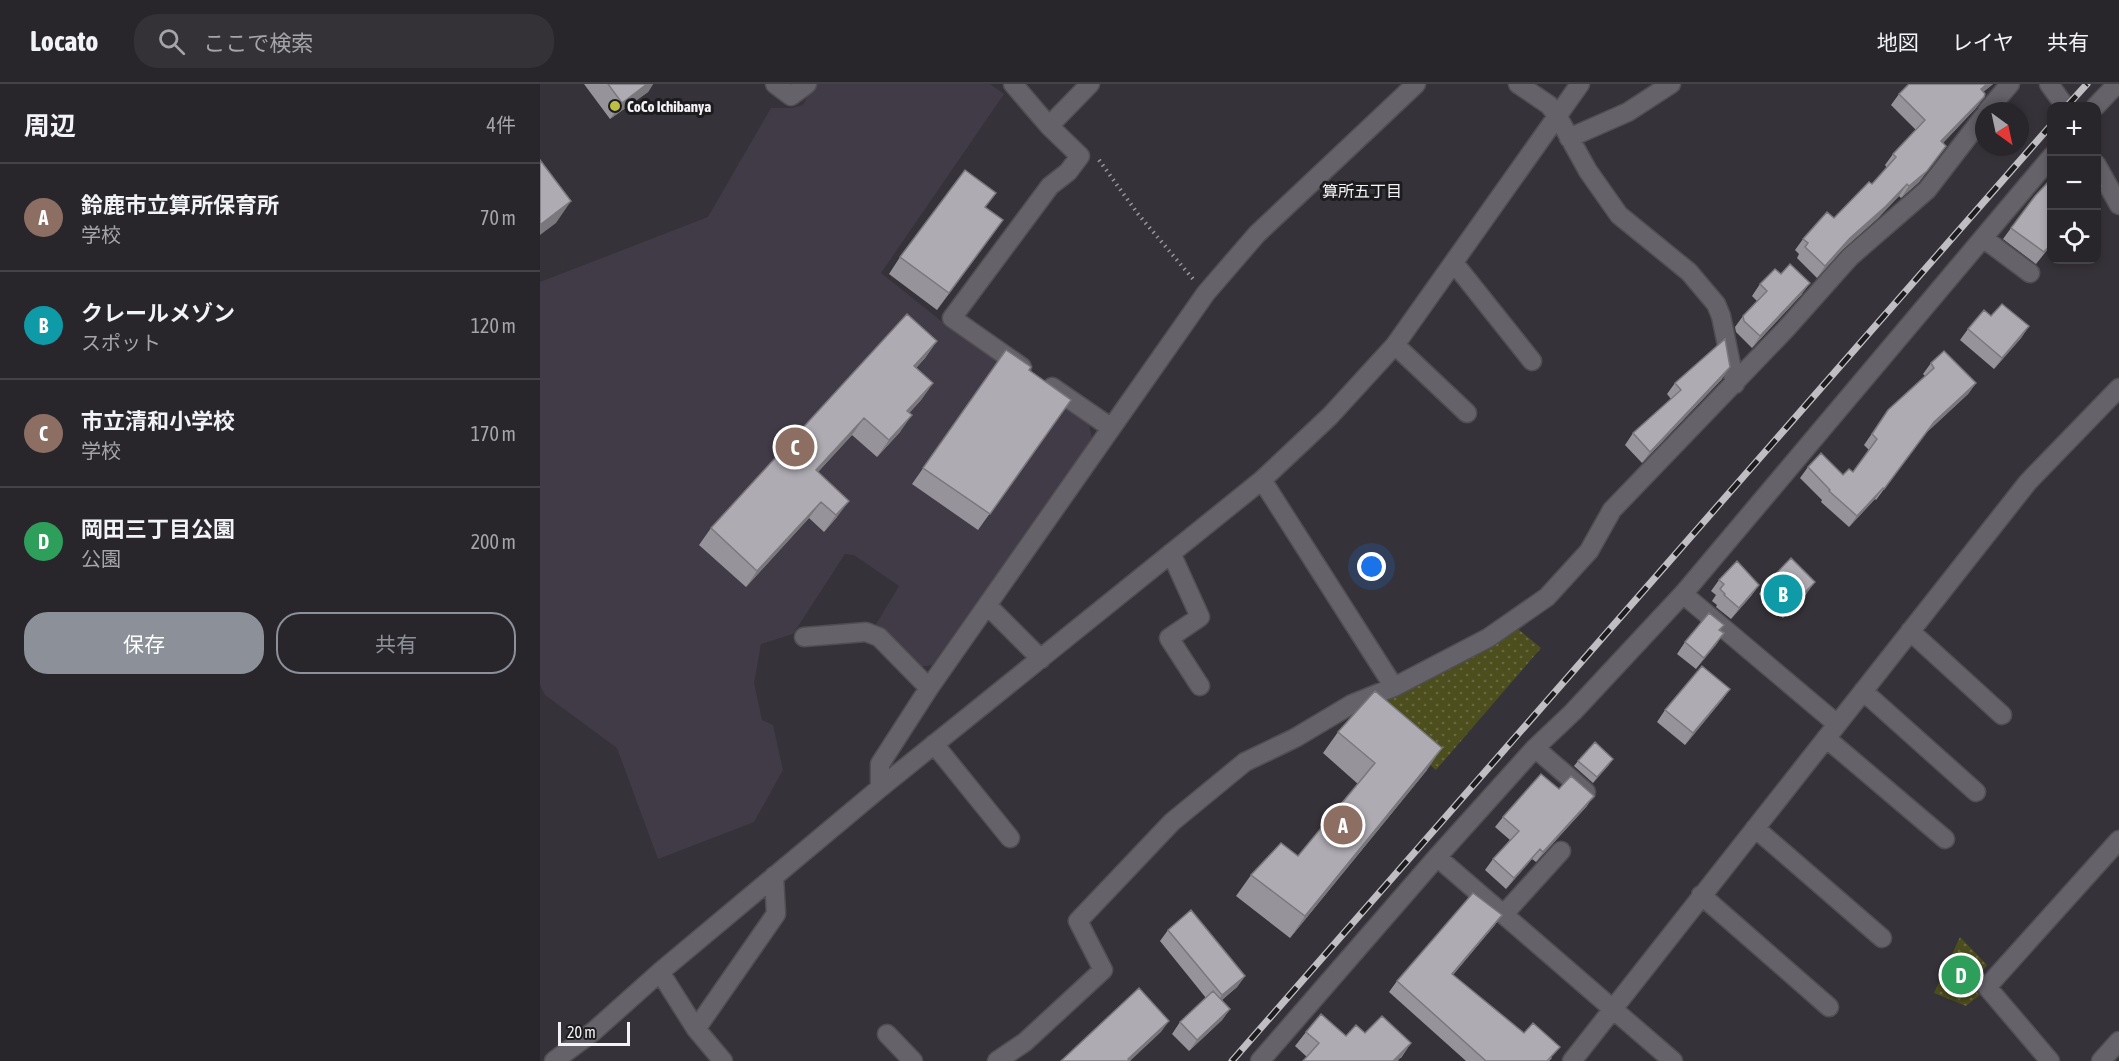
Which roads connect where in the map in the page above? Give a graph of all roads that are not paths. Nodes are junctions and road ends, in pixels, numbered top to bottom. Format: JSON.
{"nodes":[{"id":1,"x":775,"y":84,"type":"edge"},
{"id":2,"x":807,"y":84,"type":"edge"},
{"id":3,"x":1012,"y":84,"type":"edge"},
{"id":4,"x":1090,"y":84,"type":"edge"},
{"id":5,"x":1416,"y":84,"type":"edge"},
{"id":6,"x":1518,"y":84,"type":"edge"},
{"id":7,"x":1580,"y":84,"type":"edge"},
{"id":8,"x":1671,"y":84,"type":"edge"},
{"id":9,"x":2010,"y":84,"type":"edge"},
{"id":10,"x":2049,"y":84,"type":"edge"},
{"id":11,"x":2117,"y":84,"type":"edge"},
{"id":12,"x":1995,"y":102,"type":"edge"},
{"id":13,"x":2062,"y":102,"type":"edge"},
{"id":14,"x":2100,"y":102,"type":"edge"},
{"id":15,"x":1558,"y":117,"type":"junction"},
{"id":16,"x":1049,"y":126,"type":"junction"},
{"id":17,"x":1975,"y":128,"type":"edge"},
{"id":18,"x":1569,"y":138,"type":"junction"},
{"id":19,"x":2047,"y":162,"type":"edge"},
{"id":20,"x":2101,"y":171,"type":"edge"},
{"id":21,"x":2119,"y":205,"type":"edge"},
{"id":22,"x":1983,"y":238,"type":"junction"},
{"id":23,"x":1454,"y":263,"type":"junction"},
{"id":24,"x":2030,"y":273,"type":"dead end"},
{"id":25,"x":1801,"y":278,"type":"edge"},
{"id":26,"x":1817,"y":294,"type":"junction"},
{"id":27,"x":1395,"y":345,"type":"junction"},
{"id":28,"x":1532,"y":361,"type":"dead end"},
{"id":29,"x":1735,"y":384,"type":"junction"},
{"id":30,"x":2119,"y":388,"type":"edge"},
{"id":31,"x":1467,"y":413,"type":"dead end"},
{"id":32,"x":1110,"y":427,"type":"junction"},
{"id":33,"x":1262,"y":480,"type":"junction"},
{"id":34,"x":1171,"y":553,"type":"junction"},
{"id":35,"x":1683,"y":594,"type":"junction"},
{"id":36,"x":987,"y":605,"type":"junction"},
{"id":37,"x":1910,"y":631,"type":"junction"},
{"id":38,"x":804,"y":637,"type":"dead end"},
{"id":39,"x":1041,"y":659,"type":"junction"},
{"id":40,"x":1200,"y":686,"type":"dead end"},
{"id":41,"x":1394,"y":687,"type":"junction"},
{"id":42,"x":929,"y":688,"type":"junction"},
{"id":43,"x":1863,"y":692,"type":"junction"},
{"id":44,"x":2002,"y":715,"type":"dead end"},
{"id":45,"x":1837,"y":724,"type":"junction"},
{"id":46,"x":1826,"y":738,"type":"junction"},
{"id":47,"x":934,"y":744,"type":"junction"},
{"id":48,"x":1535,"y":748,"type":"junction"},
{"id":49,"x":880,"y":788,"type":"junction"},
{"id":50,"x":1976,"y":792,"type":"dead end"},
{"id":51,"x":1588,"y":793,"type":"edge"},
{"id":52,"x":1755,"y":828,"type":"junction"},
{"id":53,"x":1010,"y":838,"type":"dead end"},
{"id":54,"x":1945,"y":839,"type":"dead end"},
{"id":55,"x":2119,"y":840,"type":"edge"},
{"id":56,"x":1561,"y":851,"type":"dead end"},
{"id":57,"x":1437,"y":857,"type":"junction"},
{"id":58,"x":774,"y":876,"type":"junction"},
{"id":59,"x":1701,"y":896,"type":"junction"},
{"id":60,"x":1503,"y":914,"type":"junction"},
{"id":61,"x":1882,"y":938,"type":"dead end"},
{"id":62,"x":660,"y":972,"type":"junction"},
{"id":63,"x":1829,"y":1007,"type":"dead end"},
{"id":64,"x":1613,"y":1008,"type":"junction"},
{"id":65,"x":696,"y":1029,"type":"junction"},
{"id":66,"x":887,"y":1034,"type":"dead end"},
{"id":67,"x":2119,"y":1041,"type":"edge"},
{"id":68,"x":554,"y":1061,"type":"edge"},
{"id":69,"x":723,"y":1061,"type":"edge"},
{"id":70,"x":913,"y":1061,"type":"edge"},
{"id":71,"x":997,"y":1061,"type":"edge"},
{"id":72,"x":1260,"y":1061,"type":"edge"},
{"id":73,"x":1572,"y":1061,"type":"edge"},
{"id":74,"x":1673,"y":1061,"type":"edge"},
{"id":75,"x":2050,"y":1061,"type":"edge"},
{"id":76,"x":2101,"y":1061,"type":"edge"}],
"edges":[{"from":1,"to":2,"type":"street"},
{"from":3,"to":16,"type":"street"},
{"from":4,"to":16,"type":"street"},
{"from":5,"to":32,"type":"street"},
{"from":6,"to":15,"type":"street"},
{"from":7,"to":15,"type":"street"},
{"from":8,"to":18,"type":"street"},
{"from":9,"to":12,"type":"street"},
{"from":10,"to":13,"type":"street"},
{"from":11,"to":14,"type":"street"},
{"from":15,"to":18,"type":"street"},
{"from":15,"to":23,"type":"street"},
{"from":16,"to":32,"type":"street"},
{"from":17,"to":26,"type":"street"},
{"from":18,"to":29,"type":"street"},
{"from":19,"to":22,"type":"street"},
{"from":20,"to":21,"type":"street"},
{"from":22,"to":24,"type":"street"},
{"from":22,"to":35,"type":"street"},
{"from":23,"to":27,"type":"street"},
{"from":23,"to":28,"type":"street"},
{"from":25,"to":26,"type":"street"},
{"from":26,"to":29,"type":"street"},
{"from":27,"to":31,"type":"street"},
{"from":27,"to":33,"type":"street"},
{"from":29,"to":41,"type":"street"},
{"from":30,"to":37,"type":"street"},
{"from":32,"to":36,"type":"street"},
{"from":33,"to":34,"type":"street"},
{"from":33,"to":41,"type":"street"},
{"from":34,"to":39,"type":"street"},
{"from":34,"to":40,"type":"street"},
{"from":35,"to":45,"type":"street"},
{"from":35,"to":48,"type":"street"},
{"from":36,"to":39,"type":"street"},
{"from":36,"to":42,"type":"street"},
{"from":37,"to":43,"type":"street"},
{"from":37,"to":44,"type":"street"},
{"from":38,"to":42,"type":"street"},
{"from":39,"to":47,"type":"street"},
{"from":41,"to":71,"type":"street"},
{"from":42,"to":49,"type":"street"},
{"from":43,"to":45,"type":"street"},
{"from":43,"to":50,"type":"street"},
{"from":45,"to":46,"type":"street"},
{"from":46,"to":52,"type":"street"},
{"from":46,"to":54,"type":"street"},
{"from":47,"to":49,"type":"street"},
{"from":47,"to":53,"type":"street"},
{"from":48,"to":51,"type":"street"},
{"from":48,"to":57,"type":"street"},
{"from":49,"to":58,"type":"street"},
{"from":52,"to":59,"type":"street"},
{"from":52,"to":61,"type":"street"},
{"from":55,"to":75,"type":"street"},
{"from":56,"to":60,"type":"street"},
{"from":57,"to":60,"type":"street"},
{"from":57,"to":72,"type":"street"},
{"from":58,"to":62,"type":"street"},
{"from":58,"to":65,"type":"street"},
{"from":59,"to":63,"type":"street"},
{"from":59,"to":64,"type":"street"},
{"from":60,"to":64,"type":"street"},
{"from":62,"to":65,"type":"street"},
{"from":62,"to":68,"type":"street"},
{"from":64,"to":73,"type":"street"},
{"from":64,"to":74,"type":"street"},
{"from":65,"to":69,"type":"street"},
{"from":66,"to":70,"type":"street"},
{"from":67,"to":76,"type":"street"}]}
